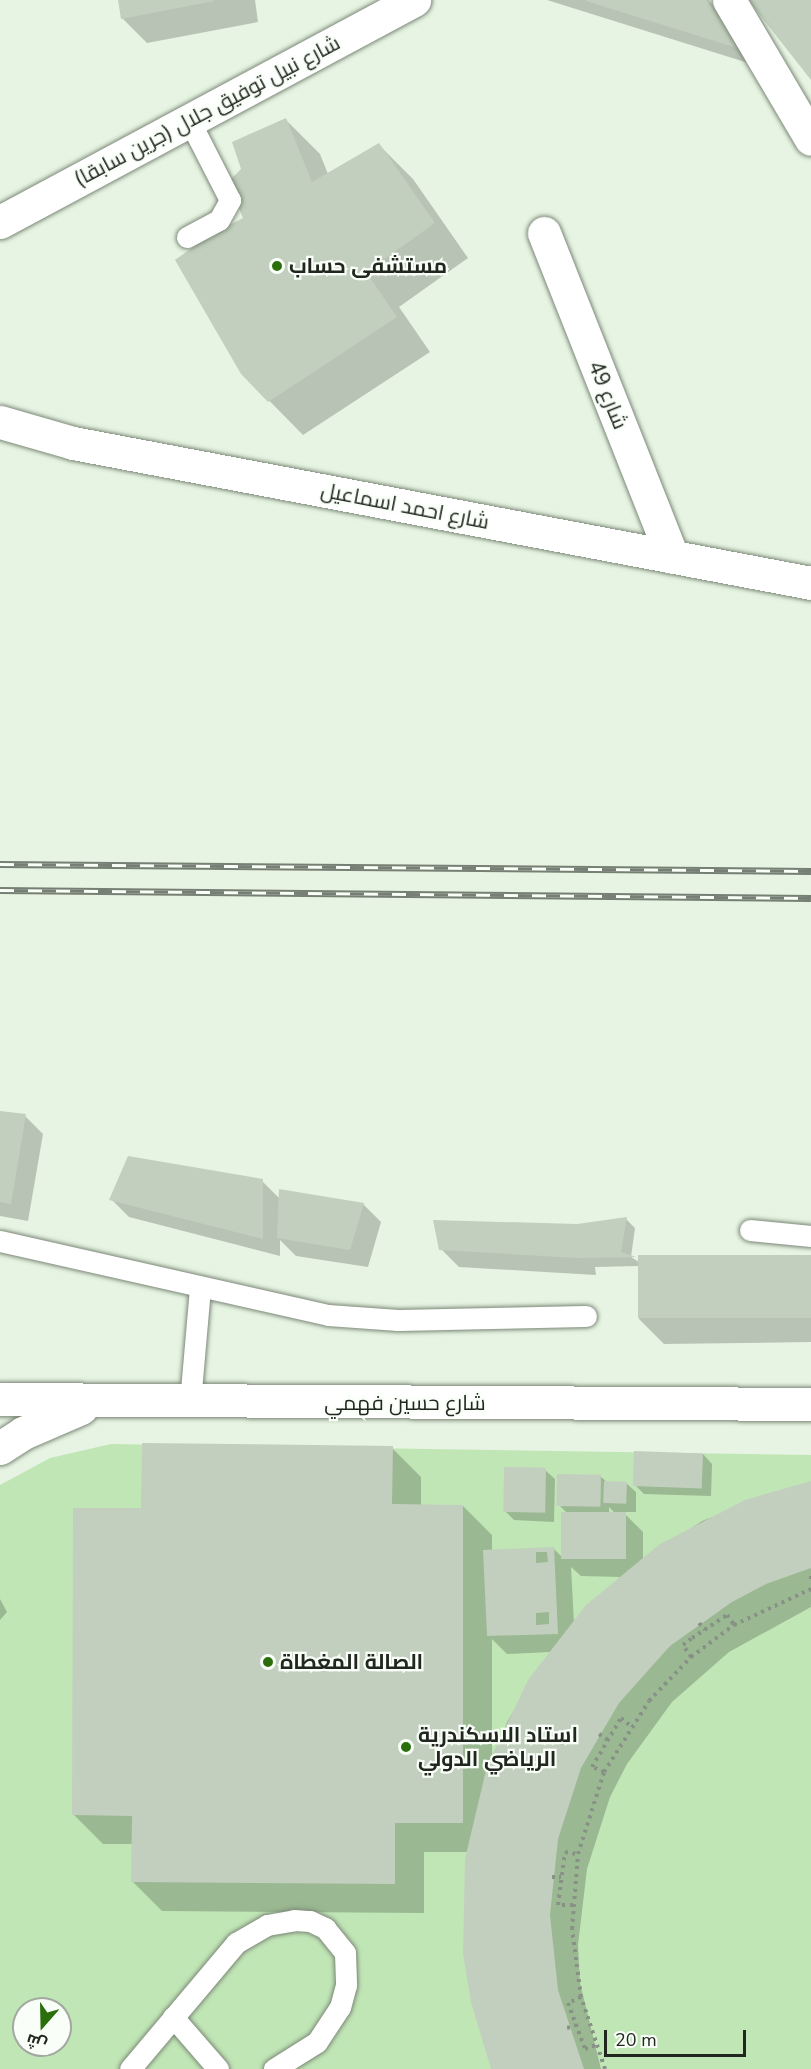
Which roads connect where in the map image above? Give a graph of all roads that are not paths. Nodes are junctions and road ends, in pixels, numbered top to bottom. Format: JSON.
{"nodes":[{"id":1,"x":414,"y":0,"type":"edge"},
{"id":2,"x":729,"y":0,"type":"edge"},
{"id":3,"x":189,"y":120,"type":"junction"},
{"id":4,"x":811,"y":140,"type":"edge"},
{"id":5,"x":0,"y":222,"type":"edge"},
{"id":6,"x":544,"y":233,"type":"dead end"},
{"id":7,"x":187,"y":237,"type":"dead end"},
{"id":8,"x":0,"y":422,"type":"edge"},
{"id":9,"x":672,"y":557,"type":"junction"},
{"id":10,"x":811,"y":583,"type":"edge"},
{"id":11,"x":750,"y":1230,"type":"dead end"},
{"id":12,"x":811,"y":1236,"type":"edge"},
{"id":13,"x":0,"y":1241,"type":"edge"},
{"id":14,"x":200,"y":1287,"type":"junction"},
{"id":15,"x":586,"y":1316,"type":"dead end"},
{"id":16,"x":0,"y":1399,"type":"edge"},
{"id":17,"x":190,"y":1402,"type":"junction"},
{"id":18,"x":99,"y":1403,"type":"junction"},
{"id":19,"x":811,"y":1404,"type":"edge"},
{"id":20,"x":0,"y":1448,"type":"edge"},
{"id":21,"x":173,"y":2017,"type":"junction"},
{"id":22,"x":130,"y":2069,"type":"edge"},
{"id":23,"x":218,"y":2069,"type":"edge"},
{"id":24,"x":274,"y":2069,"type":"edge"}],
"edges":[{"from":1,"to":3,"type":"street","name":"شارع نبيل توفيق جلال (جرين سابقا)"},
{"from":2,"to":4,"type":"street"},
{"from":3,"to":5,"type":"street","name":"شارع نبيل توفيق جلال (جرين سابقا)"},
{"from":3,"to":7,"type":"lane"},
{"from":6,"to":9,"type":"street","name":"شارع 49"},
{"from":8,"to":9,"type":"street","name":"شارع احمد اسماعيل"},
{"from":9,"to":10,"type":"street","name":"شارع احمد اسماعيل"},
{"from":11,"to":12,"type":"lane"},
{"from":13,"to":14,"type":"lane"},
{"from":14,"to":15,"type":"lane"},
{"from":14,"to":17,"type":"lane"},
{"from":16,"to":18,"type":"street","name":"شارع حسين فهمي"},
{"from":17,"to":18,"type":"street","name":"شارع حسين فهمي"},
{"from":17,"to":19,"type":"street","name":"شارع حسين فهمي"},
{"from":18,"to":20,"type":"street"},
{"from":21,"to":22,"type":"lane"},
{"from":21,"to":23,"type":"lane"},
{"from":21,"to":24,"type":"lane"}]}
